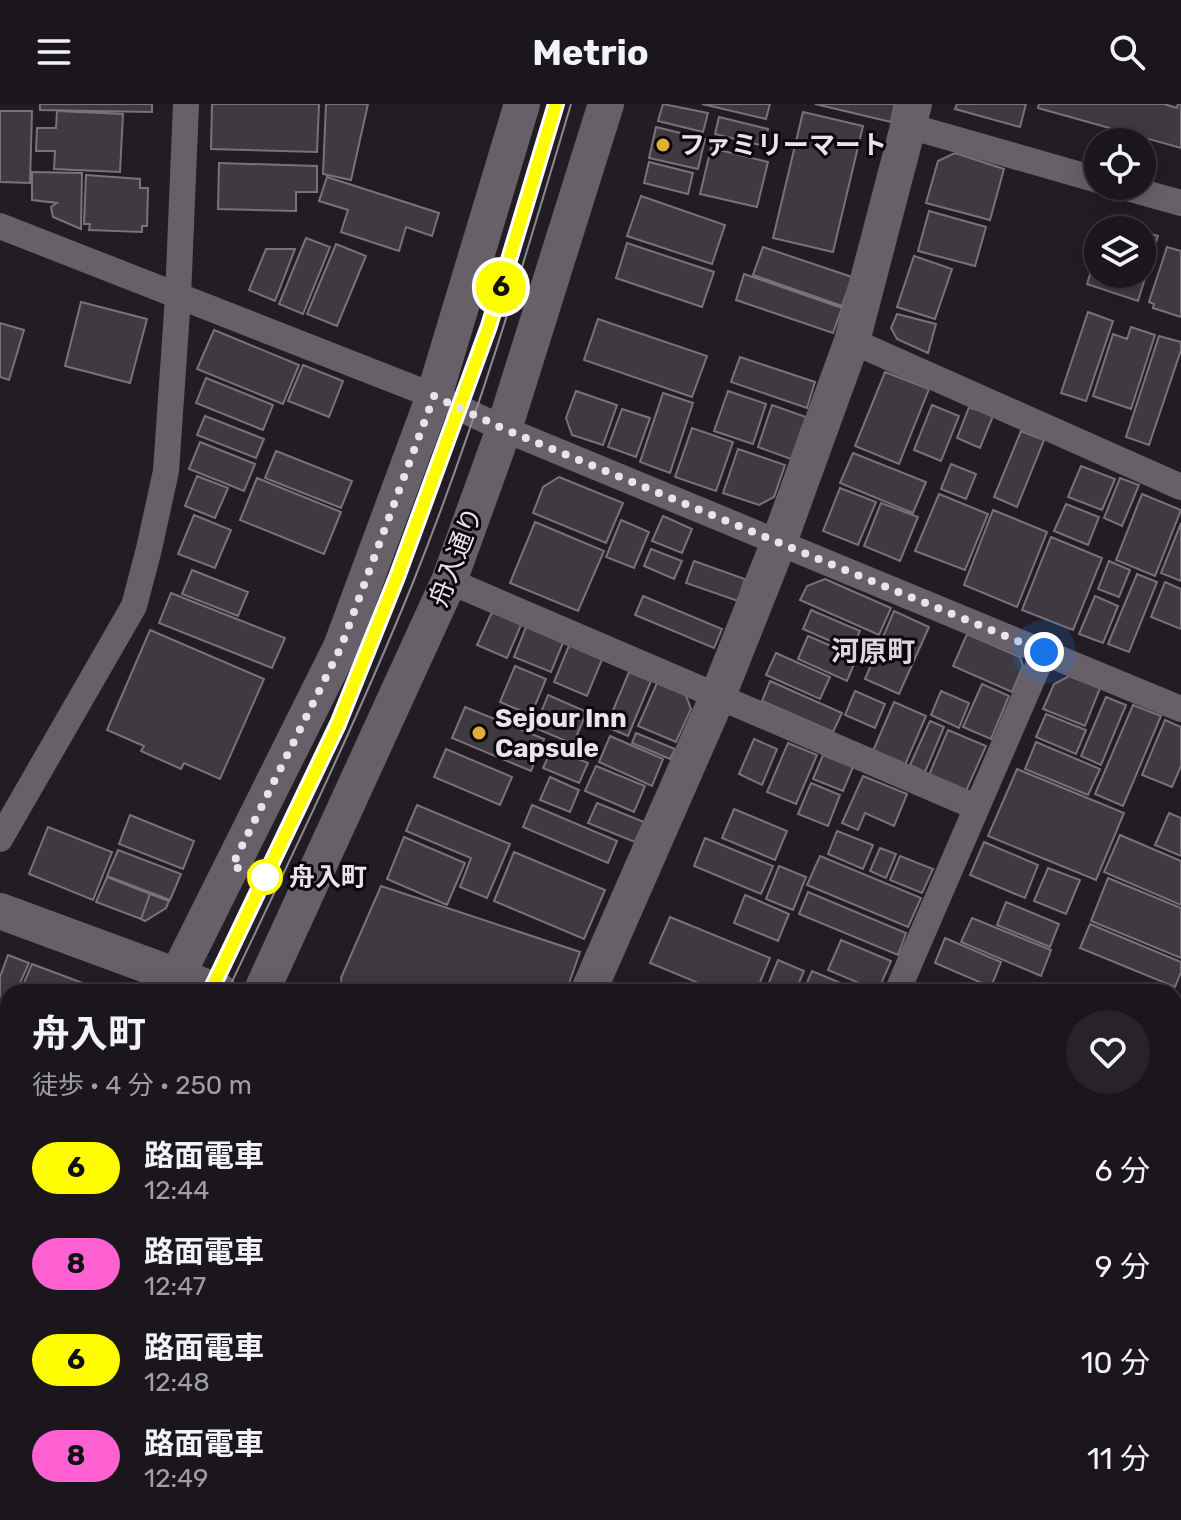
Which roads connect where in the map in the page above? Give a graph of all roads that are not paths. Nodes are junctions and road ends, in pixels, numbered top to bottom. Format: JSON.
{"nodes":[{"id":1,"x":186,"y":104,"type":"edge"},
{"id":2,"x":522,"y":104,"type":"edge"},
{"id":3,"x":606,"y":104,"type":"edge"},
{"id":4,"x":912,"y":115,"type":"edge"},
{"id":5,"x":1084,"y":175,"type":"edge"},
{"id":6,"x":1156,"y":196,"type":"edge"},
{"id":7,"x":1181,"y":203,"type":"edge"},
{"id":8,"x":0,"y":226,"type":"edge"},
{"id":9,"x":178,"y":297,"type":"junction"},
{"id":10,"x":852,"y":341,"type":"junction"},
{"id":11,"x":434,"y":396,"type":"junction"},
{"id":12,"x":504,"y":429,"type":"junction"},
{"id":13,"x":1181,"y":487,"type":"edge"},
{"id":14,"x":779,"y":542,"type":"junction"},
{"id":15,"x":449,"y":581,"type":"junction"},
{"id":16,"x":1044,"y":652,"type":"junction"},
{"id":17,"x":717,"y":698,"type":"junction"},
{"id":18,"x":1181,"y":709,"type":"edge"},
{"id":19,"x":976,"y":807,"type":"junction"},
{"id":20,"x":0,"y":839,"type":"edge"},
{"id":21,"x":0,"y":911,"type":"edge"},
{"id":22,"x":173,"y":983,"type":"edge"},
{"id":23,"x":265,"y":984,"type":"edge"},
{"id":24,"x":592,"y":984,"type":"edge"},
{"id":25,"x":900,"y":984,"type":"edge"}],
"edges":[{"from":1,"to":9,"type":"street"},
{"from":2,"to":11,"type":"street"},
{"from":3,"to":12,"type":"street","name":"舟入通り"},
{"from":4,"to":5,"type":"street"},
{"from":4,"to":10,"type":"street"},
{"from":6,"to":7,"type":"street"},
{"from":8,"to":9,"type":"street"},
{"from":9,"to":11,"type":"street"},
{"from":9,"to":20,"type":"street"},
{"from":10,"to":13,"type":"street"},
{"from":10,"to":14,"type":"street"},
{"from":11,"to":12,"type":"street"},
{"from":11,"to":22,"type":"street"},
{"from":12,"to":14,"type":"street"},
{"from":12,"to":15,"type":"street","name":"舟入通り"},
{"from":14,"to":16,"type":"street"},
{"from":14,"to":17,"type":"street"},
{"from":15,"to":17,"type":"street"},
{"from":15,"to":23,"type":"street","name":"舟入通り"},
{"from":16,"to":18,"type":"street"},
{"from":16,"to":19,"type":"street"},
{"from":17,"to":19,"type":"street"},
{"from":17,"to":24,"type":"street"},
{"from":19,"to":25,"type":"street"},
{"from":21,"to":22,"type":"street"}]}
